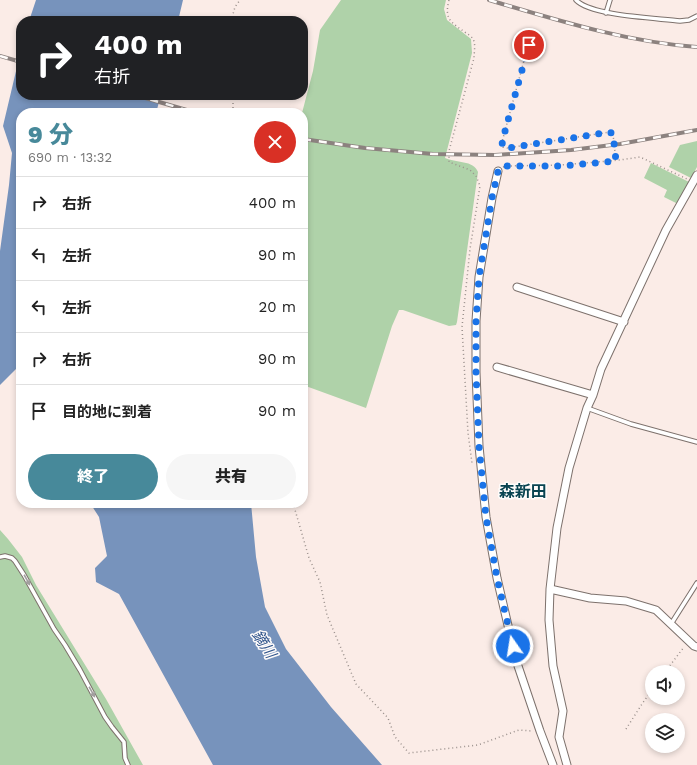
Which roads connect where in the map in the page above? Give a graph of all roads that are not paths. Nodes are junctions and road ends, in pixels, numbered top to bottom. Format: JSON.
{"nodes":[{"id":1,"x":576,"y":0,"type":"edge"},
{"id":2,"x":610,"y":0,"type":"edge"},
{"id":3,"x":606,"y":13,"type":"junction"},
{"id":4,"x":697,"y":16,"type":"edge"},
{"id":5,"x":498,"y":171,"type":"road end"},
{"id":6,"x":697,"y":175,"type":"edge"},
{"id":7,"x":517,"y":288,"type":"dead end"},
{"id":8,"x":624,"y":322,"type":"junction"},
{"id":9,"x":497,"y":367,"type":"dead end"},
{"id":10,"x":593,"y":395,"type":"junction"},
{"id":11,"x":587,"y":408,"type":"junction"},
{"id":12,"x":697,"y":442,"type":"edge"},
{"id":13,"x":0,"y":557,"type":"edge"},
{"id":14,"x":697,"y":583,"type":"edge"},
{"id":15,"x":550,"y":589,"type":"junction"},
{"id":16,"x":671,"y":624,"type":"junction"},
{"id":17,"x":697,"y":647,"type":"edge"},
{"id":18,"x":128,"y":765,"type":"edge"},
{"id":19,"x":553,"y":765,"type":"edge"},
{"id":20,"x":567,"y":765,"type":"edge"}],
"edges":[{"from":1,"to":3,"type":"lane"},
{"from":2,"to":3,"type":"lane"},
{"from":3,"to":4,"type":"lane"},
{"from":5,"to":19,"type":"street"},
{"from":6,"to":8,"type":"street"},
{"from":7,"to":8,"type":"street"},
{"from":8,"to":10,"type":"street"},
{"from":9,"to":10,"type":"street"},
{"from":10,"to":11,"type":"street"},
{"from":11,"to":12,"type":"lane"},
{"from":11,"to":15,"type":"street"},
{"from":13,"to":18,"type":"lane","one_way":true},
{"from":14,"to":16,"type":"lane"},
{"from":15,"to":16,"type":"street"},
{"from":15,"to":20,"type":"street"},
{"from":16,"to":17,"type":"street"}]}
